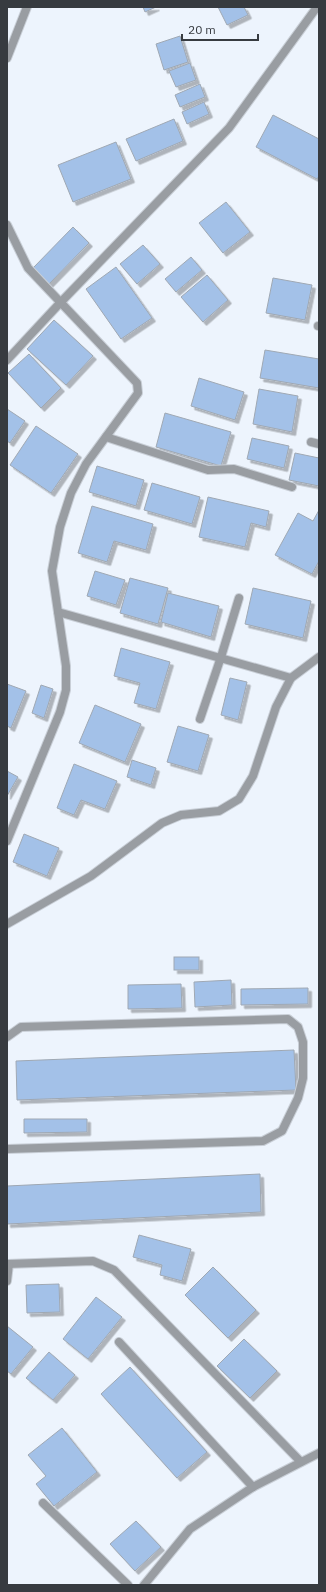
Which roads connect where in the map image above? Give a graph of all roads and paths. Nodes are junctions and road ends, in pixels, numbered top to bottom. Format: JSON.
{"nodes":[{"id":1,"x":28,"y":7,"type":"edge"},
{"id":2,"x":317,"y":7,"type":"edge"},
{"id":3,"x":7,"y":58,"type":"edge"},
{"id":4,"x":7,"y":225,"type":"edge"},
{"id":5,"x":60,"y":302,"type":"junction"},
{"id":6,"x":7,"y":360,"type":"edge"},
{"id":7,"x":106,"y":437,"type":"junction"},
{"id":8,"x":292,"y":487,"type":"dead end"},
{"id":9,"x":239,"y":598,"type":"dead end"},
{"id":10,"x":58,"y":612,"type":"junction"},
{"id":11,"x":319,"y":657,"type":"edge"},
{"id":12,"x":221,"y":658,"type":"junction"},
{"id":13,"x":291,"y":678,"type":"junction"},
{"id":14,"x":200,"y":719,"type":"dead end"},
{"id":15,"x":7,"y":840,"type":"edge"},
{"id":16,"x":7,"y":924,"type":"edge"},
{"id":17,"x":7,"y":1037,"type":"edge"},
{"id":18,"x":8,"y":1147,"type":"edge"},
{"id":19,"x":8,"y":1264,"type":"edge"},
{"id":20,"x":7,"y":1281,"type":"edge"},
{"id":21,"x":119,"y":1342,"type":"dead end"},
{"id":22,"x":319,"y":1453,"type":"edge"},
{"id":23,"x":301,"y":1462,"type":"junction"},
{"id":24,"x":253,"y":1487,"type":"junction"},
{"id":25,"x":43,"y":1503,"type":"dead end"},
{"id":26,"x":128,"y":1585,"type":"edge"},
{"id":27,"x":144,"y":1585,"type":"edge"}],
"edges":[{"from":1,"to":3,"type":"street"},
{"from":2,"to":5,"type":"street"},
{"from":4,"to":5,"type":"street"},
{"from":5,"to":6,"type":"street"},
{"from":5,"to":7,"type":"street"},
{"from":7,"to":8,"type":"street"},
{"from":7,"to":10,"type":"street"},
{"from":9,"to":12,"type":"street"},
{"from":10,"to":12,"type":"street"},
{"from":10,"to":15,"type":"street"},
{"from":11,"to":13,"type":"street"},
{"from":12,"to":13,"type":"street"},
{"from":12,"to":14,"type":"street"},
{"from":13,"to":16,"type":"street"},
{"from":17,"to":18,"type":"street"},
{"from":19,"to":20,"type":"street"},
{"from":19,"to":23,"type":"street"},
{"from":21,"to":24,"type":"street"},
{"from":22,"to":23,"type":"street"},
{"from":23,"to":24,"type":"street"},
{"from":24,"to":27,"type":"street"},
{"from":25,"to":26,"type":"street"}]}
